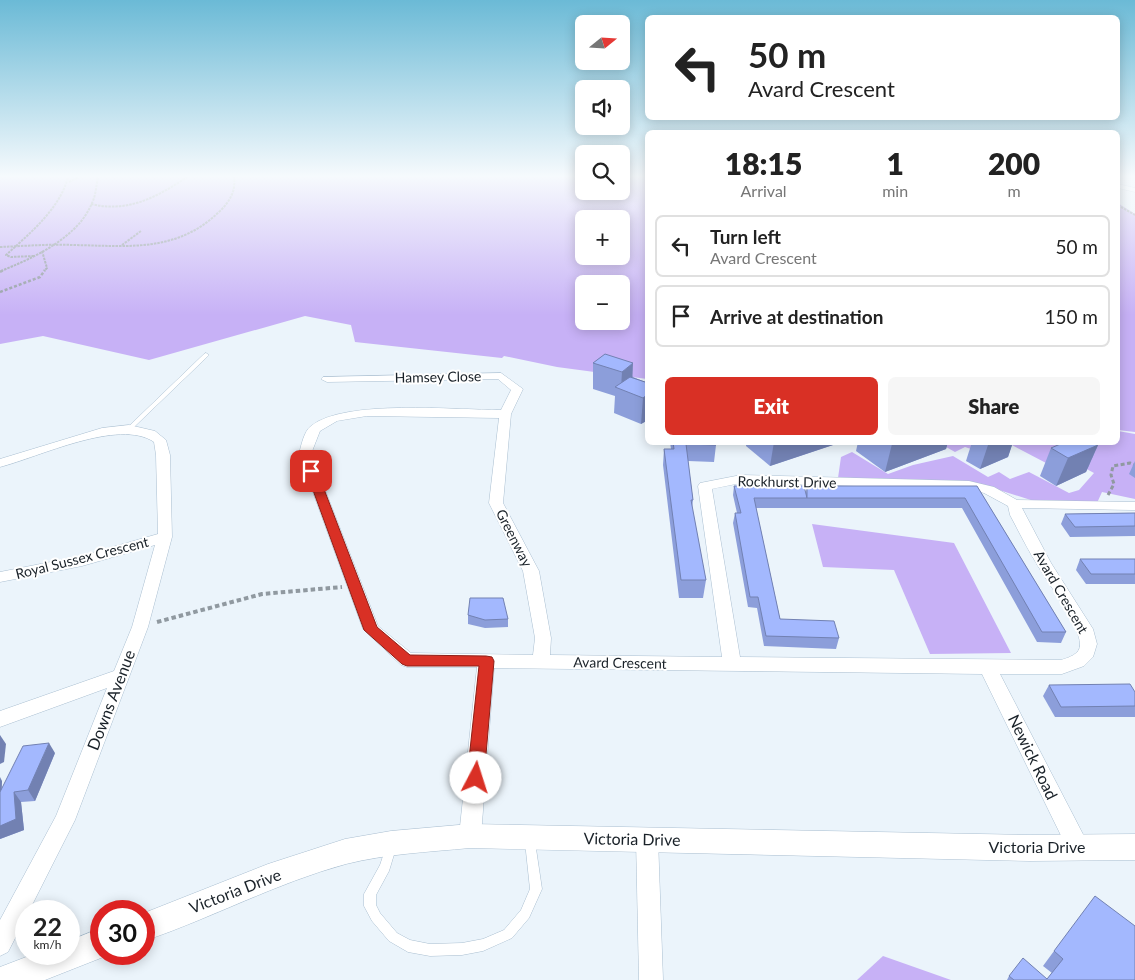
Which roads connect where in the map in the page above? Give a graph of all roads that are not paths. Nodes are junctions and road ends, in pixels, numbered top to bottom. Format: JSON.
{"nodes":[{"id":1,"x":206,"y":355,"type":"dead end"},
{"id":2,"x":327,"y":379,"type":"dead end"},
{"id":3,"x":505,"y":414,"type":"junction"},
{"id":4,"x":129,"y":429,"type":"junction"},
{"id":5,"x":0,"y":463,"type":"edge"},
{"id":6,"x":1014,"y":504,"type":"junction"},
{"id":7,"x":1132,"y":506,"type":"dead end"},
{"id":8,"x":165,"y":537,"type":"junction"},
{"id":9,"x":0,"y":577,"type":"edge"},
{"id":10,"x":486,"y":661,"type":"junction"},
{"id":11,"x":541,"y":662,"type":"junction"},
{"id":12,"x":732,"y":664,"type":"junction"},
{"id":13,"x":988,"y":667,"type":"junction"},
{"id":14,"x":120,"y":676,"type":"junction"},
{"id":15,"x":0,"y":719,"type":"edge"},
{"id":16,"x":470,"y":836,"type":"junction"},
{"id":17,"x":529,"y":837,"type":"junction"},
{"id":18,"x":647,"y":839,"type":"junction"},
{"id":19,"x":392,"y":843,"type":"junction"},
{"id":20,"x":1078,"y":847,"type":"junction"},
{"id":21,"x":1135,"y":847,"type":"edge"},
{"id":22,"x":155,"y":923,"type":"edge"},
{"id":23,"x":0,"y":944,"type":"edge"},
{"id":24,"x":90,"y":947,"type":"edge"},
{"id":25,"x":6,"y":980,"type":"edge"},
{"id":26,"x":651,"y":980,"type":"edge"}],
"edges":[{"from":1,"to":4,"type":"lane"},
{"from":2,"to":3,"type":"street","name":"Hamsey Close"},
{"from":3,"to":10,"type":"street","name":"Avard Crescent"},
{"from":3,"to":11,"type":"street","name":"Greenway"},
{"from":4,"to":5,"type":"street"},
{"from":4,"to":8,"type":"street","name":"Downs Avenue"},
{"from":6,"to":7,"type":"street"},
{"from":6,"to":12,"type":"street","name":"Rockhurst Drive"},
{"from":6,"to":13,"type":"street","name":"Avard Crescent"},
{"from":8,"to":9,"type":"street","name":"Royal Sussex Crescent"},
{"from":8,"to":14,"type":"street","name":"Downs Avenue"},
{"from":10,"to":11,"type":"street","name":"Avard Crescent"},
{"from":10,"to":16,"type":"street"},
{"from":11,"to":12,"type":"street","name":"Avard Crescent"},
{"from":12,"to":13,"type":"street","name":"Avard Crescent"},
{"from":13,"to":20,"type":"street","name":"Newick Road"},
{"from":14,"to":15,"type":"street"},
{"from":14,"to":23,"type":"street","name":"Downs Avenue"},
{"from":16,"to":17,"type":"street","name":"Victoria Drive"},
{"from":16,"to":19,"type":"street","name":"Victoria Drive"},
{"from":17,"to":18,"type":"street","name":"Victoria Drive"},
{"from":17,"to":19,"type":"lane"},
{"from":18,"to":20,"type":"street","name":"Victoria Drive"},
{"from":18,"to":26,"type":"street"},
{"from":19,"to":22,"type":"street","name":"Victoria Drive"},
{"from":20,"to":21,"type":"street","name":"Victoria Drive"},
{"from":24,"to":25,"type":"street"}]}
